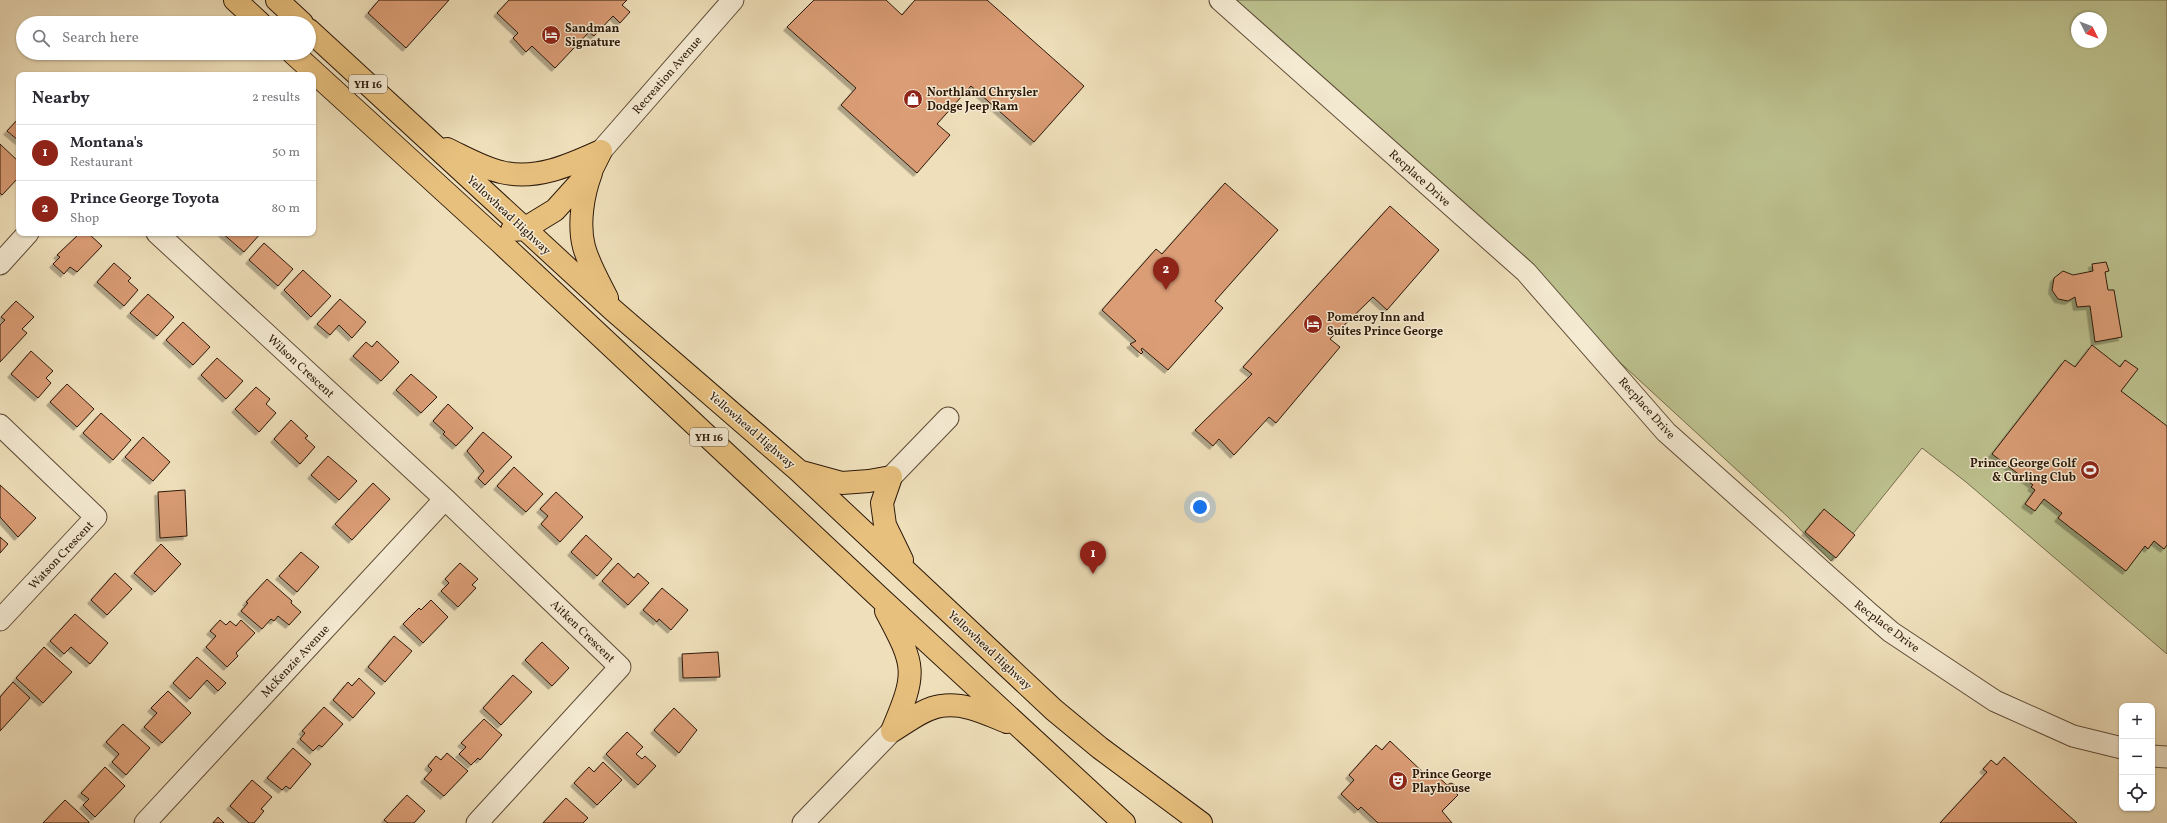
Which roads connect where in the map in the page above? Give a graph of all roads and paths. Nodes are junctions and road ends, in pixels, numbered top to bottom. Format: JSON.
{"nodes":[{"id":1,"x":235,"y":0,"type":"edge"},
{"id":2,"x":277,"y":0,"type":"edge"},
{"id":3,"x":733,"y":0,"type":"edge"},
{"id":4,"x":1220,"y":0,"type":"edge"},
{"id":5,"x":252,"y":16,"type":"edge"},
{"id":6,"x":294,"y":16,"type":"edge"},
{"id":7,"x":316,"y":36,"type":"edge"},
{"id":8,"x":301,"y":60,"type":"edge"},
{"id":9,"x":314,"y":72,"type":"edge"},
{"id":10,"x":316,"y":74,"type":"edge"},
{"id":11,"x":428,"y":139,"type":"junction"},
{"id":12,"x":596,"y":160,"type":"junction"},
{"id":13,"x":440,"y":187,"type":"junction"},
{"id":14,"x":524,"y":229,"type":"junction"},
{"id":15,"x":25,"y":236,"type":"edge"},
{"id":16,"x":160,"y":236,"type":"edge"},
{"id":17,"x":0,"y":264,"type":"edge"},
{"id":18,"x":613,"y":310,"type":"junction"},
{"id":19,"x":948,"y":418,"type":"dead end"},
{"id":20,"x":0,"y":425,"type":"edge"},
{"id":21,"x":799,"y":471,"type":"junction"},
{"id":22,"x":891,"y":477,"type":"junction"},
{"id":23,"x":445,"y":499,"type":"junction"},
{"id":24,"x":911,"y":576,"type":"junction"},
{"id":25,"x":879,"y":598,"type":"junction"},
{"id":26,"x":0,"y":620,"type":"edge"},
{"id":27,"x":1018,"y":726,"type":"junction"},
{"id":28,"x":892,"y":731,"type":"junction"},
{"id":29,"x":2119,"y":747,"type":"edge"},
{"id":30,"x":2155,"y":756,"type":"edge"},
{"id":31,"x":2167,"y":757,"type":"edge"},
{"id":32,"x":145,"y":823,"type":"edge"},
{"id":33,"x":477,"y":823,"type":"edge"},
{"id":34,"x":803,"y":823,"type":"edge"},
{"id":35,"x":1124,"y":823,"type":"edge"},
{"id":36,"x":1201,"y":823,"type":"edge"}],
"edges":[{"from":1,"to":5,"type":"highway"},
{"from":2,"to":6,"type":"highway"},
{"from":3,"to":12,"type":"street","name":"Recreation Avenue"},
{"from":4,"to":29,"type":"street","name":"Recplace Drive"},
{"from":7,"to":11,"type":"highway","name":"Yellowhead Highway","number":"YH 16"},
{"from":8,"to":9,"type":"highway","number":"YH 16"},
{"from":10,"to":13,"type":"highway","number":"YH 16"},
{"from":11,"to":12,"type":"highway"},
{"from":11,"to":14,"type":"highway","name":"Yellowhead Highway","number":"YH 16"},
{"from":12,"to":14,"type":"highway"},
{"from":12,"to":18,"type":"highway"},
{"from":13,"to":14,"type":"highway"},
{"from":13,"to":25,"type":"highway","number":"YH 16"},
{"from":14,"to":18,"type":"highway","name":"Yellowhead Highway","number":"YH 16"},
{"from":15,"to":17,"type":"street"},
{"from":16,"to":23,"type":"street","name":"Wilson Crescent"},
{"from":18,"to":21,"type":"highway","name":"Yellowhead Highway","number":"YH 16"},
{"from":19,"to":22,"type":"street"},
{"from":20,"to":26,"type":"street","name":"Watson Crescent"},
{"from":21,"to":22,"type":"highway"},
{"from":21,"to":24,"type":"highway","name":"Yellowhead Highway","number":"YH 16"},
{"from":22,"to":24,"type":"highway"},
{"from":23,"to":32,"type":"street","name":"McKenzie Avenue"},
{"from":23,"to":33,"type":"street","name":"Aitken Crescent"},
{"from":24,"to":36,"type":"highway","name":"Yellowhead Highway","number":"YH 16"},
{"from":25,"to":27,"type":"highway","number":"YH 16"},
{"from":25,"to":28,"type":"highway"},
{"from":27,"to":28,"type":"highway"},
{"from":27,"to":35,"type":"highway","number":"YH 16"},
{"from":28,"to":34,"type":"street"},
{"from":30,"to":31,"type":"street"}]}
